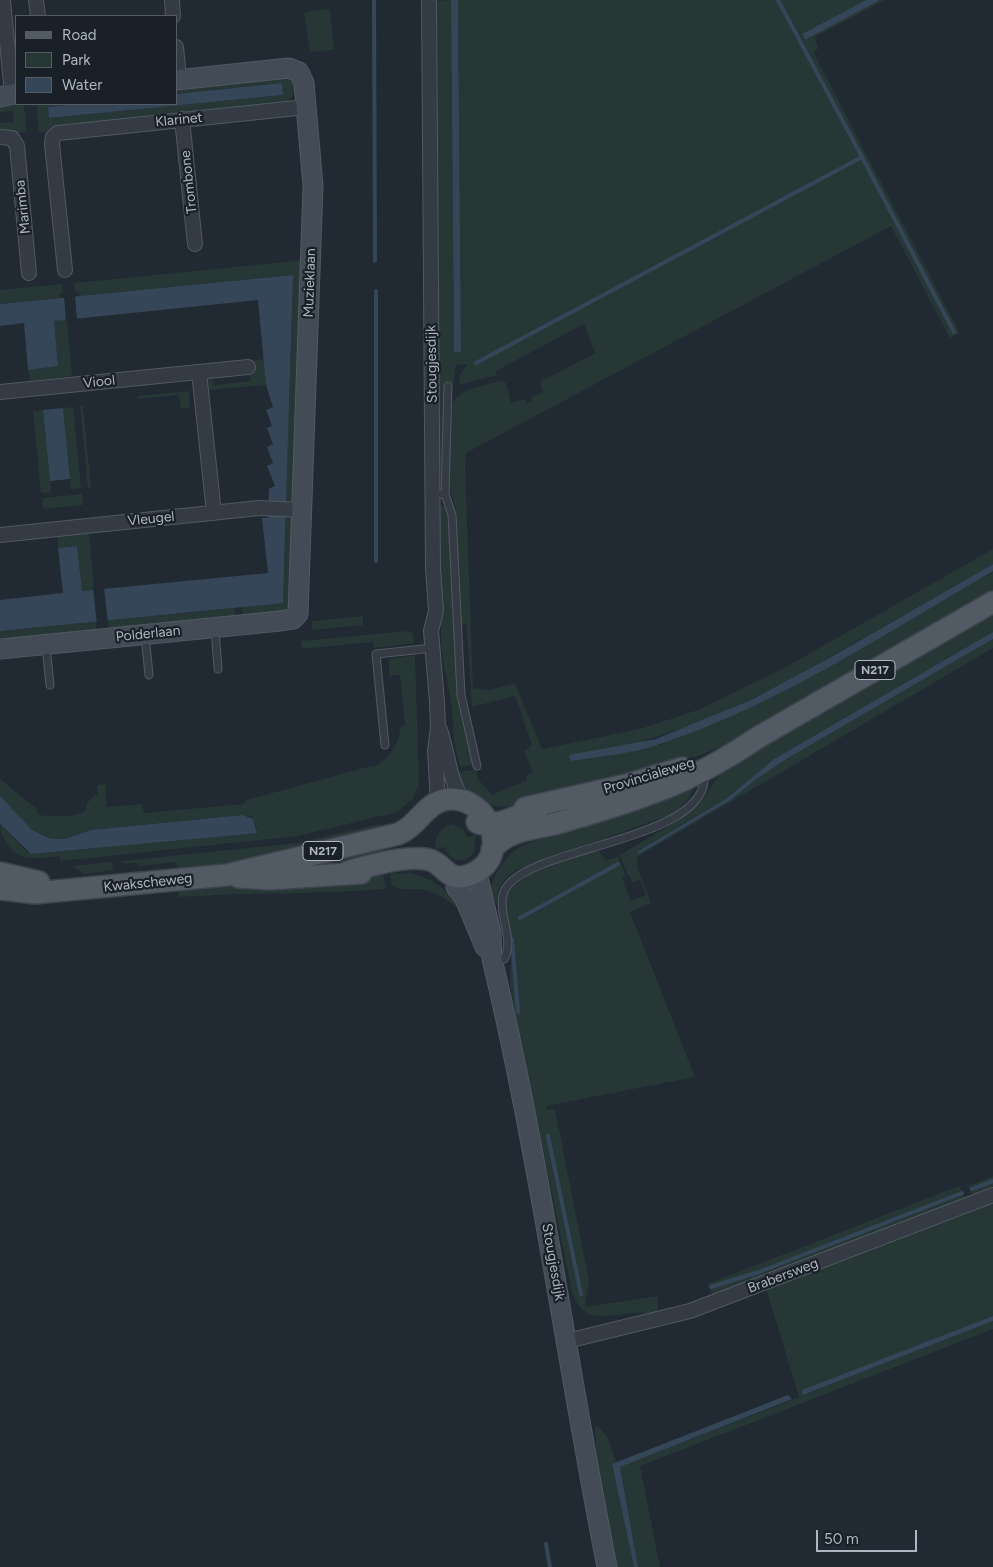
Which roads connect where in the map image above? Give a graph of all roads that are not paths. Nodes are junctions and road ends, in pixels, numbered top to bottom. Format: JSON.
{"nodes":[{"id":1,"x":3,"y":0,"type":"edge"},
{"id":2,"x":36,"y":0,"type":"edge"},
{"id":3,"x":172,"y":0,"type":"edge"},
{"id":4,"x":429,"y":0,"type":"edge"},
{"id":5,"x":38,"y":15,"type":"edge"},
{"id":6,"x":173,"y":15,"type":"edge"},
{"id":7,"x":178,"y":79,"type":"edge"},
{"id":8,"x":9,"y":95,"type":"edge"},
{"id":9,"x":306,"y":107,"type":"junction"},
{"id":10,"x":182,"y":119,"type":"junction"},
{"id":11,"x":0,"y":137,"type":"edge"},
{"id":12,"x":195,"y":244,"type":"dead end"},
{"id":13,"x":65,"y":270,"type":"dead end"},
{"id":14,"x":29,"y":273,"type":"dead end"},
{"id":15,"x":248,"y":367,"type":"dead end"},
{"id":16,"x":199,"y":372,"type":"junction"},
{"id":17,"x":448,"y":386,"type":"dead end"},
{"id":18,"x":0,"y":392,"type":"edge"},
{"id":19,"x":439,"y":494,"type":"junction"},
{"id":20,"x":295,"y":510,"type":"junction"},
{"id":21,"x":214,"y":513,"type":"junction"},
{"id":22,"x":0,"y":534,"type":"edge"},
{"id":23,"x":993,"y":602,"type":"edge"},
{"id":24,"x":296,"y":618,"type":"joint"},
{"id":25,"x":214,"y":628,"type":"junction"},
{"id":26,"x":145,"y":634,"type":"junction"},
{"id":27,"x":46,"y":645,"type":"junction"},
{"id":28,"x":433,"y":648,"type":"junction"},
{"id":29,"x":0,"y":649,"type":"edge"},
{"id":30,"x":218,"y":669,"type":"dead end"},
{"id":31,"x":149,"y":676,"type":"dead end"},
{"id":32,"x":50,"y":685,"type":"dead end"},
{"id":33,"x":438,"y":727,"type":"junction"},
{"id":34,"x":757,"y":738,"type":"junction"},
{"id":35,"x":385,"y":745,"type":"dead end"},
{"id":36,"x":477,"y":766,"type":"dead end"},
{"id":37,"x":703,"y":770,"type":"junction"},
{"id":38,"x":463,"y":800,"type":"junction"},
{"id":39,"x":438,"y":808,"type":"junction"},
{"id":40,"x":487,"y":819,"type":"junction"},
{"id":41,"x":495,"y":855,"type":"junction"},
{"id":42,"x":423,"y":864,"type":"junction"},
{"id":43,"x":0,"y":873,"type":"edge"},
{"id":44,"x":227,"y":875,"type":"junction"},
{"id":45,"x":479,"y":876,"type":"junction"},
{"id":46,"x":456,"y":887,"type":"junction"},
{"id":47,"x":0,"y":888,"type":"edge"},
{"id":48,"x":69,"y":889,"type":"junction"},
{"id":49,"x":493,"y":961,"type":"junction"},
{"id":50,"x":993,"y":1195,"type":"edge"},
{"id":51,"x":567,"y":1341,"type":"junction"},
{"id":52,"x":607,"y":1567,"type":"edge"}],
"edges":[{"from":1,"to":8,"type":"street"},
{"from":2,"to":5,"type":"street"},
{"from":3,"to":6,"type":"street"},
{"from":4,"to":19,"type":"street","name":"Stougjesdijk"},
{"from":7,"to":9,"type":"street","name":"Muzieklaan"},
{"from":9,"to":10,"type":"street","name":"Klarinet"},
{"from":9,"to":20,"type":"street","name":"Muzieklaan"},
{"from":10,"to":12,"type":"street","name":"Trombone"},
{"from":10,"to":13,"type":"street","name":"Klarinet"},
{"from":11,"to":14,"type":"street","name":"Marimba"},
{"from":15,"to":16,"type":"street","name":"Viool"},
{"from":16,"to":18,"type":"street","name":"Viool"},
{"from":16,"to":21,"type":"street"},
{"from":17,"to":19,"type":"lane"},
{"from":19,"to":28,"type":"street","name":"Stougjesdijk"},
{"from":19,"to":36,"type":"lane"},
{"from":20,"to":21,"type":"street","name":"Vleugel"},
{"from":20,"to":24,"type":"street","name":"Muzieklaan"},
{"from":21,"to":22,"type":"street","name":"Vleugel"},
{"from":23,"to":34,"type":"main road","name":"Provincialeweg","number":"N217"},
{"from":24,"to":25,"type":"street","name":"Polderlaan"},
{"from":25,"to":26,"type":"street","name":"Polderlaan"},
{"from":25,"to":30,"type":"lane"},
{"from":26,"to":27,"type":"street","name":"Polderlaan"},
{"from":26,"to":31,"type":"lane"},
{"from":27,"to":29,"type":"street","name":"Polderlaan"},
{"from":27,"to":32,"type":"lane"},
{"from":28,"to":33,"type":"street","name":"Stougjesdijk"},
{"from":28,"to":35,"type":"lane"},
{"from":33,"to":38,"type":"street","name":"Stougjesdijk"},
{"from":33,"to":39,"type":"street","name":"Stougjesdijk"},
{"from":34,"to":37,"type":"main road","name":"Provincialeweg","number":"N217"},
{"from":34,"to":40,"type":"main road","name":"Provincialeweg","number":"N217"},
{"from":37,"to":41,"type":"main road","name":"Provincialeweg","number":"N217"},
{"from":37,"to":49,"type":"lane"},
{"from":38,"to":39,"type":"main road"},
{"from":38,"to":40,"type":"main road"},
{"from":39,"to":40,"type":"main road","number":"N217"},
{"from":39,"to":42,"type":"main road"},
{"from":39,"to":44,"type":"main road","name":"Kwakscheweg","number":"N217"},
{"from":40,"to":41,"type":"main road"},
{"from":41,"to":45,"type":"main road","number":"N217"},
{"from":42,"to":44,"type":"main road","name":"Kwakscheweg","number":"N217"},
{"from":42,"to":45,"type":"main road","number":"N217"},
{"from":42,"to":46,"type":"main road"},
{"from":43,"to":48,"type":"main road","name":"Kwakscheweg","number":"N217"},
{"from":44,"to":48,"type":"main road","name":"Kwakscheweg","number":"N217"},
{"from":45,"to":46,"type":"main road"},
{"from":45,"to":49,"type":"street","name":"Stougjesdijk"},
{"from":46,"to":49,"type":"street","name":"Stougjesdijk"},
{"from":47,"to":48,"type":"main road","name":"Kwakscheweg","number":"N217"},
{"from":49,"to":51,"type":"street","name":"Stougjesdijk"},
{"from":50,"to":51,"type":"street","name":"Brabersweg"},
{"from":51,"to":52,"type":"street","name":"Stougjesdijk"}]}
